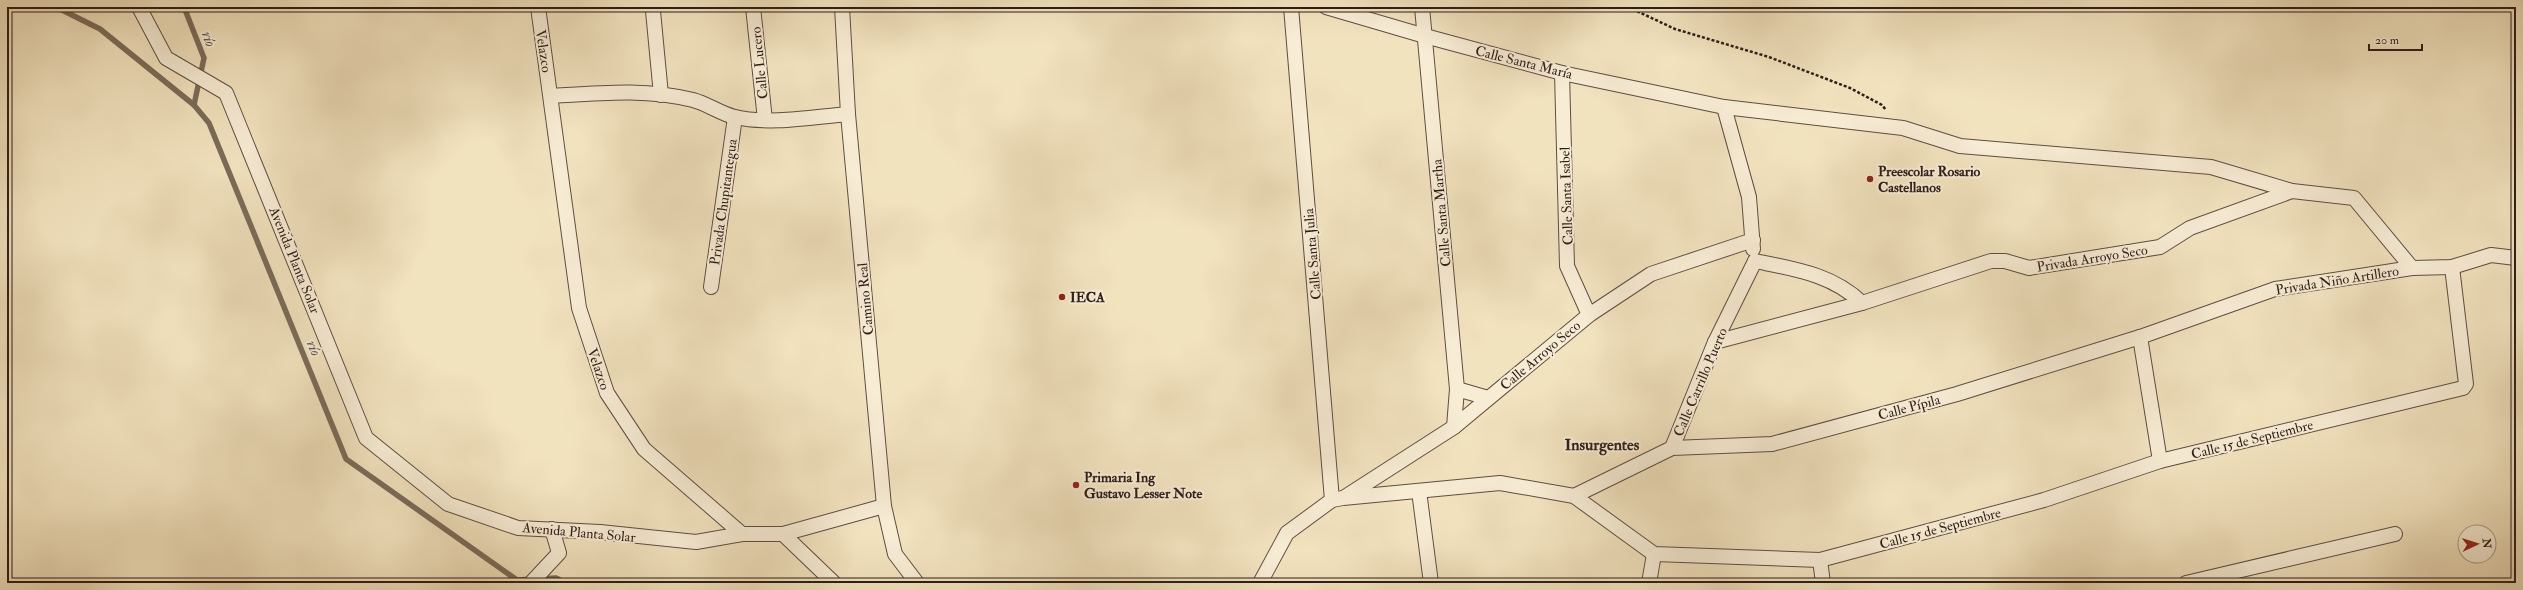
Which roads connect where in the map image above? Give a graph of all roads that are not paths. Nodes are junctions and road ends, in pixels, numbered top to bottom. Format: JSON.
{"nodes":[{"id":1,"x":139,"y":7,"type":"edge"},
{"id":2,"x":538,"y":7,"type":"edge"},
{"id":3,"x":753,"y":7,"type":"edge"},
{"id":4,"x":842,"y":7,"type":"edge"},
{"id":5,"x":1291,"y":7,"type":"edge"},
{"id":6,"x":1326,"y":7,"type":"edge"},
{"id":7,"x":1422,"y":7,"type":"edge"},
{"id":8,"x":653,"y":11,"type":"dead end"},
{"id":9,"x":1425,"y":36,"type":"junction"},
{"id":10,"x":1562,"y":72,"type":"junction"},
{"id":11,"x":661,"y":95,"type":"junction"},
{"id":12,"x":551,"y":96,"type":"junction"},
{"id":13,"x":1724,"y":107,"type":"junction"},
{"id":14,"x":848,"y":114,"type":"junction"},
{"id":15,"x":735,"y":117,"type":"junction"},
{"id":16,"x":765,"y":120,"type":"junction"},
{"id":17,"x":2292,"y":191,"type":"junction"},
{"id":18,"x":1753,"y":240,"type":"junction"},
{"id":19,"x":2516,"y":258,"type":"edge"},
{"id":20,"x":1755,"y":261,"type":"junction"},
{"id":21,"x":2452,"y":267,"type":"junction"},
{"id":22,"x":2412,"y":268,"type":"junction"},
{"id":23,"x":711,"y":287,"type":"dead end"},
{"id":24,"x":1862,"y":303,"type":"junction"},
{"id":25,"x":1589,"y":315,"type":"junction"},
{"id":26,"x":2140,"y":337,"type":"junction"},
{"id":27,"x":1715,"y":342,"type":"junction"},
{"id":28,"x":1457,"y":389,"type":"junction"},
{"id":29,"x":1488,"y":398,"type":"junction"},
{"id":30,"x":1454,"y":427,"type":"junction"},
{"id":31,"x":1672,"y":448,"type":"junction"},
{"id":32,"x":2160,"y":461,"type":"junction"},
{"id":33,"x":1419,"y":491,"type":"junction"},
{"id":34,"x":1574,"y":496,"type":"junction"},
{"id":35,"x":1338,"y":499,"type":"junction"},
{"id":36,"x":884,"y":506,"type":"junction"},
{"id":37,"x":552,"y":529,"type":"junction"},
{"id":38,"x":742,"y":534,"type":"junction"},
{"id":39,"x":783,"y":534,"type":"junction"},
{"id":40,"x":2395,"y":534,"type":"dead end"},
{"id":41,"x":1654,"y":554,"type":"junction"},
{"id":42,"x":1820,"y":560,"type":"junction"},
{"id":43,"x":531,"y":583,"type":"edge"},
{"id":44,"x":834,"y":583,"type":"edge"},
{"id":45,"x":917,"y":583,"type":"edge"},
{"id":46,"x":1260,"y":583,"type":"edge"},
{"id":47,"x":1431,"y":583,"type":"edge"},
{"id":48,"x":1649,"y":583,"type":"edge"},
{"id":49,"x":1823,"y":583,"type":"edge"},
{"id":50,"x":2186,"y":583,"type":"edge"}],
"edges":[{"from":1,"to":37,"type":"street","name":"Avenida Planta Solar"},
{"from":2,"to":12,"type":"street","name":"Velazco"},
{"from":3,"to":16,"type":"street","name":"Calle Lucero"},
{"from":4,"to":14,"type":"street","name":"Camino Real"},
{"from":5,"to":35,"type":"street","name":"Calle Santa Julia"},
{"from":6,"to":9,"type":"street","name":"Calle Santa María"},
{"from":7,"to":9,"type":"street","name":"Calle Santa Martha"},
{"from":8,"to":11,"type":"street"},
{"from":9,"to":10,"type":"street","name":"Calle Santa María"},
{"from":9,"to":28,"type":"street","name":"Calle Santa Martha"},
{"from":10,"to":13,"type":"street","name":"Calle Santa María"},
{"from":10,"to":25,"type":"street","name":"Calle Santa Isabel"},
{"from":11,"to":12,"type":"street"},
{"from":11,"to":15,"type":"street"},
{"from":12,"to":38,"type":"street","name":"Velazco"},
{"from":13,"to":17,"type":"street","name":"Calle Santa María"},
{"from":13,"to":18,"type":"street"},
{"from":14,"to":16,"type":"street"},
{"from":14,"to":36,"type":"street","name":"Camino Real"},
{"from":15,"to":16,"type":"street"},
{"from":15,"to":23,"type":"street","name":"Privada Chupitantegua"},
{"from":17,"to":22,"type":"street","name":"Calle Santa María"},
{"from":17,"to":24,"type":"street","name":"Privada Arroyo Seco"},
{"from":18,"to":20,"type":"street"},
{"from":18,"to":25,"type":"street","name":"Calle Arroyo Seco"},
{"from":19,"to":21,"type":"street","name":"Privada Niño Artillero"},
{"from":20,"to":24,"type":"street"},
{"from":20,"to":27,"type":"street","name":"Calle Carrillo Puerto"},
{"from":21,"to":22,"type":"street","name":"Privada Niño Artillero"},
{"from":21,"to":32,"type":"street","name":"Calle 15 de Septiembre"},
{"from":22,"to":26,"type":"street","name":"Privada Niño Artillero"},
{"from":24,"to":27,"type":"street"},
{"from":25,"to":29,"type":"street","name":"Calle Arroyo Seco"},
{"from":26,"to":31,"type":"street","name":"Calle Pípila"},
{"from":26,"to":32,"type":"street"},
{"from":27,"to":31,"type":"street","name":"Calle Carrillo Puerto"},
{"from":28,"to":29,"type":"street"},
{"from":28,"to":30,"type":"street","name":"Calle Santa Martha"},
{"from":29,"to":30,"type":"street","name":"Calle Arroyo Seco"},
{"from":30,"to":35,"type":"street","name":"Calle Arroyo Seco"},
{"from":31,"to":34,"type":"street","name":"Calle Carrillo Puerto"},
{"from":32,"to":42,"type":"street","name":"Calle 15 de Septiembre"},
{"from":33,"to":34,"type":"street"},
{"from":33,"to":35,"type":"street"},
{"from":33,"to":47,"type":"street"},
{"from":34,"to":41,"type":"street"},
{"from":35,"to":46,"type":"street"},
{"from":36,"to":39,"type":"street"},
{"from":36,"to":45,"type":"street","name":"Camino Real"},
{"from":37,"to":38,"type":"street","name":"Avenida Planta Solar"},
{"from":37,"to":43,"type":"street"},
{"from":38,"to":39,"type":"street"},
{"from":39,"to":44,"type":"street"},
{"from":40,"to":50,"type":"street"},
{"from":41,"to":42,"type":"street","name":"Calle 15 de Septiembre"},
{"from":41,"to":48,"type":"street"},
{"from":42,"to":49,"type":"street"}]}
